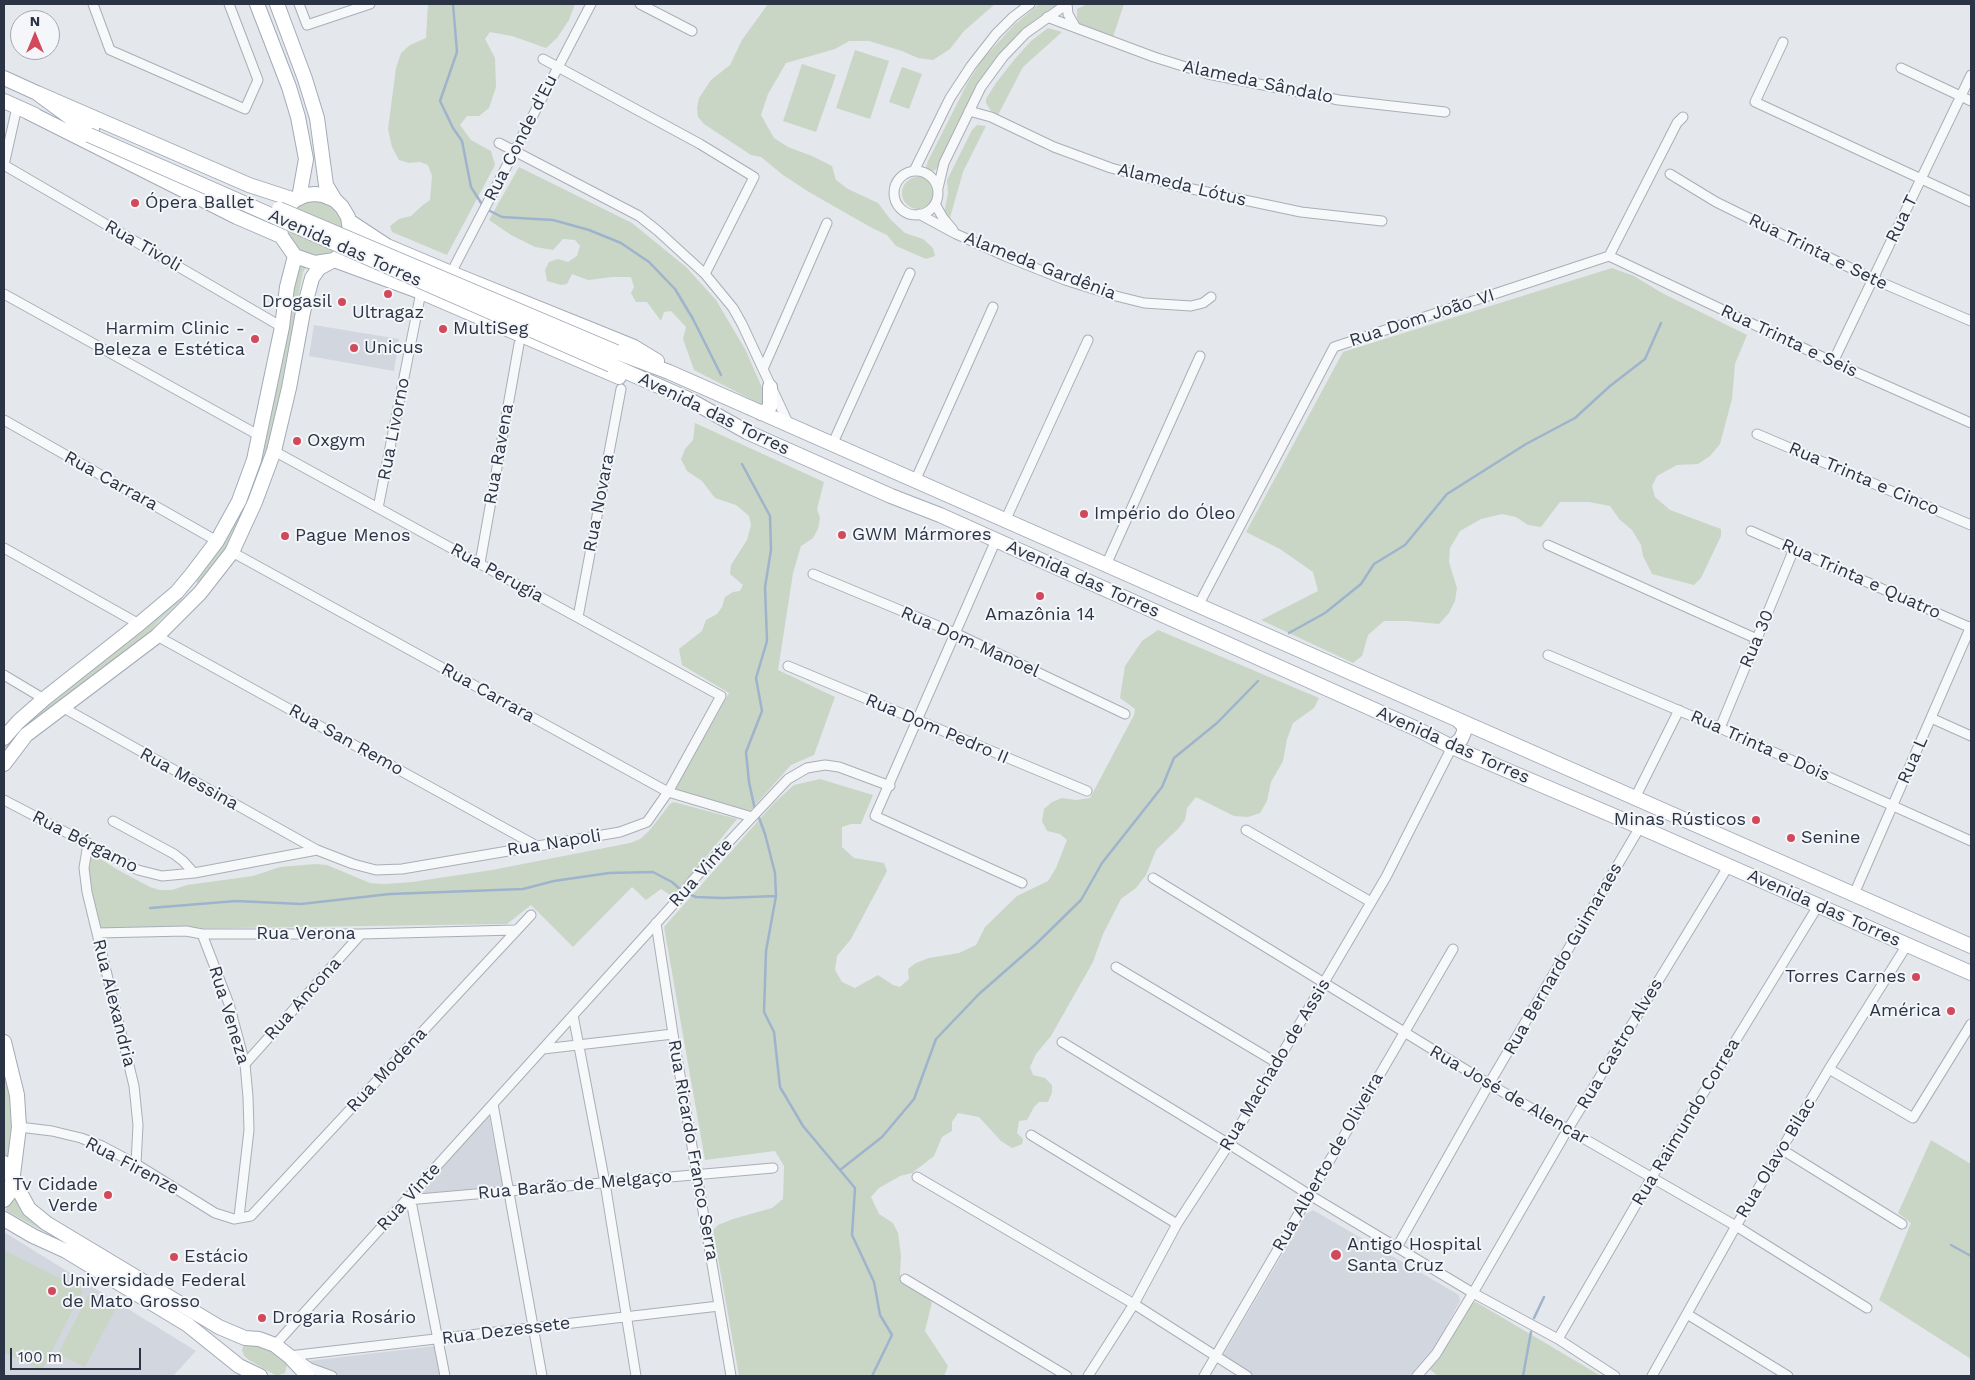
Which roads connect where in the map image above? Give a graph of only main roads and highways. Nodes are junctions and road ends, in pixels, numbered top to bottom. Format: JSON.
{"nodes":[{"id":1,"x":257,"y":4,"type":"edge"},
{"id":2,"x":277,"y":4,"type":"edge"},
{"id":3,"x":4,"y":78,"type":"edge"},
{"id":4,"x":37,"y":93,"type":"junction"},
{"id":5,"x":4,"y":101,"type":"edge"},
{"id":6,"x":22,"y":109,"type":"junction"},
{"id":7,"x":90,"y":132,"type":"junction"},
{"id":8,"x":297,"y":199,"type":"junction"},
{"id":9,"x":335,"y":200,"type":"junction"},
{"id":10,"x":348,"y":217,"type":"junction"},
{"id":11,"x":288,"y":246,"type":"junction"},
{"id":12,"x":334,"y":260,"type":"junction"},
{"id":13,"x":614,"y":359,"type":"junction"},
{"id":14,"x":669,"y":372,"type":"junction"},
{"id":15,"x":770,"y":387,"type":"road end"},
{"id":16,"x":761,"y":413,"type":"junction"},
{"id":17,"x":748,"y":432,"type":"junction"},
{"id":18,"x":975,"y":508,"type":"junction"},
{"id":19,"x":940,"y":515,"type":"junction"},
{"id":20,"x":192,"y":574,"type":"junction"},
{"id":21,"x":177,"y":592,"type":"junction"},
{"id":22,"x":201,"y":592,"type":"junction"},
{"id":23,"x":186,"y":607,"type":"junction"},
{"id":24,"x":1458,"y":720,"type":"junction"},
{"id":25,"x":4,"y":738,"type":"edge"},
{"id":26,"x":1452,"y":747,"type":"junction"},
{"id":27,"x":1532,"y":753,"type":"junction"},
{"id":28,"x":4,"y":764,"type":"edge"},
{"id":29,"x":1496,"y":765,"type":"junction"},
{"id":30,"x":1971,"y":946,"type":"edge"},
{"id":31,"x":1971,"y":973,"type":"edge"},
{"id":32,"x":4,"y":1042,"type":"edge"},
{"id":33,"x":4,"y":1163,"type":"edge"},
{"id":34,"x":13,"y":1179,"type":"junction"},
{"id":35,"x":4,"y":1200,"type":"edge"},
{"id":36,"x":4,"y":1219,"type":"edge"},
{"id":37,"x":245,"y":1338,"type":"junction"},
{"id":38,"x":239,"y":1366,"type":"junction"},
{"id":39,"x":297,"y":1367,"type":"edge"},
{"id":40,"x":260,"y":1376,"type":"edge"}],
"edges":[{"from":1,"to":8,"type":"main road"},
{"from":2,"to":9,"type":"main road"},
{"from":3,"to":4,"type":"main road","name":"Avenida das Torres"},
{"from":4,"to":7,"type":"main road","name":"Avenida das Torres"},
{"from":4,"to":8,"type":"main road"},
{"from":5,"to":6,"type":"main road","name":"Avenida das Torres"},
{"from":6,"to":7,"type":"main road","name":"Avenida das Torres"},
{"from":6,"to":11,"type":"main road"},
{"from":7,"to":13,"type":"main road","name":"Avenida das Torres","bridge":true},
{"from":8,"to":9,"type":"main road"},
{"from":8,"to":11,"type":"main road"},
{"from":9,"to":10,"type":"main road"},
{"from":10,"to":12,"type":"main road"},
{"from":10,"to":14,"type":"main road"},
{"from":11,"to":12,"type":"main road"},
{"from":11,"to":20,"type":"main road"},
{"from":12,"to":17,"type":"main road"},
{"from":12,"to":22,"type":"main road"},
{"from":13,"to":14,"type":"main road","name":"Avenida das Torres"},
{"from":13,"to":17,"type":"main road","name":"Avenida das Torres"},
{"from":14,"to":16,"type":"main road","name":"Avenida das Torres"},
{"from":15,"to":16,"type":"main road"},
{"from":16,"to":18,"type":"main road","name":"Avenida das Torres"},
{"from":17,"to":19,"type":"main road","name":"Avenida das Torres"},
{"from":18,"to":19,"type":"main road"},
{"from":18,"to":24,"type":"main road","name":"Avenida das Torres"},
{"from":19,"to":26,"type":"main road","name":"Avenida das Torres"},
{"from":20,"to":21,"type":"main road"},
{"from":20,"to":22,"type":"main road"},
{"from":21,"to":23,"type":"main road"},
{"from":21,"to":25,"type":"main road"},
{"from":22,"to":23,"type":"main road"},
{"from":23,"to":28,"type":"main road"},
{"from":24,"to":26,"type":"main road"},
{"from":24,"to":27,"type":"main road","name":"Avenida das Torres"},
{"from":26,"to":29,"type":"main road","name":"Avenida das Torres"},
{"from":27,"to":29,"type":"main road"},
{"from":27,"to":30,"type":"main road","name":"Avenida das Torres"},
{"from":29,"to":31,"type":"main road","name":"Avenida das Torres"},
{"from":32,"to":34,"type":"main road"},
{"from":33,"to":34,"type":"main road"},
{"from":34,"to":35,"type":"main road"},
{"from":34,"to":37,"type":"main road"},
{"from":36,"to":38,"type":"main road"},
{"from":37,"to":38,"type":"main road"},
{"from":37,"to":39,"type":"main road"},
{"from":38,"to":40,"type":"main road"}]}
